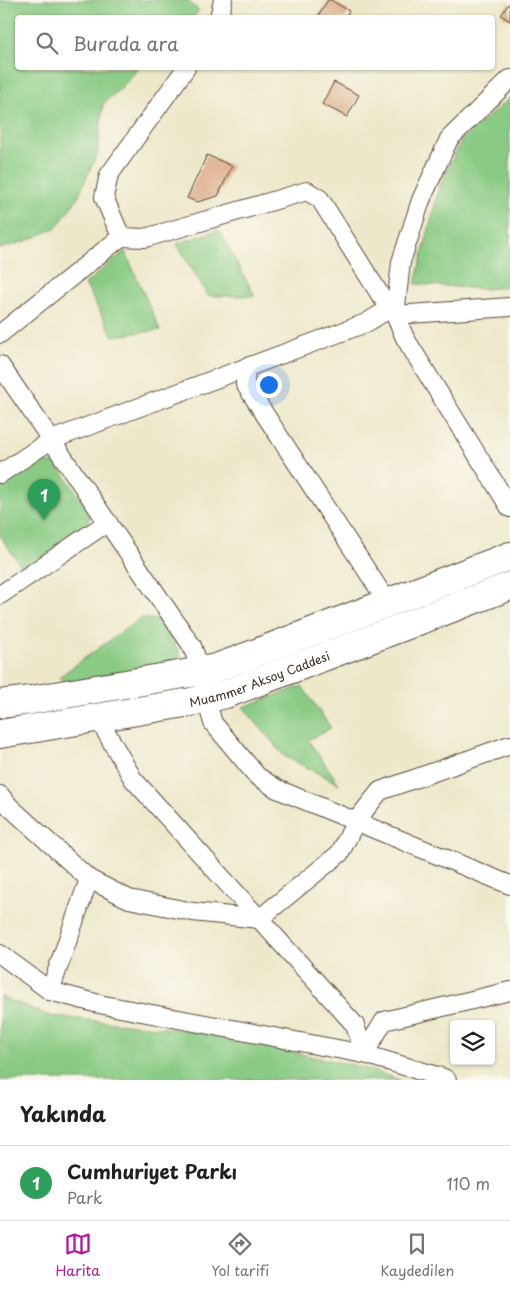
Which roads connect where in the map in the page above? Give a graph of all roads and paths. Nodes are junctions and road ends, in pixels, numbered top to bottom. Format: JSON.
{"nodes":[{"id":1,"x":223,"y":0,"type":"edge"},
{"id":2,"x":220,"y":15,"type":"edge"},
{"id":3,"x":185,"y":70,"type":"edge"},
{"id":4,"x":510,"y":79,"type":"edge"},
{"id":5,"x":121,"y":237,"type":"junction"},
{"id":6,"x":510,"y":306,"type":"edge"},
{"id":7,"x":392,"y":312,"type":"junction"},
{"id":8,"x":0,"y":334,"type":"edge"},
{"id":9,"x":0,"y":365,"type":"edge"},
{"id":10,"x":246,"y":367,"type":"junction"},
{"id":11,"x":51,"y":440,"type":"junction"},
{"id":12,"x":0,"y":474,"type":"edge"},
{"id":13,"x":510,"y":508,"type":"edge"},
{"id":14,"x":108,"y":522,"type":"junction"},
{"id":15,"x":510,"y":556,"type":"edge"},
{"id":16,"x":510,"y":586,"type":"edge"},
{"id":17,"x":0,"y":595,"type":"edge"},
{"id":18,"x":388,"y":603,"type":"junction"},
{"id":19,"x":201,"y":671,"type":"junction"},
{"id":20,"x":206,"y":699,"type":"junction"},
{"id":21,"x":0,"y":704,"type":"edge"},
{"id":22,"x":98,"y":718,"type":"junction"},
{"id":23,"x":0,"y":734,"type":"edge"},
{"id":24,"x":510,"y":745,"type":"edge"},
{"id":25,"x":0,"y":795,"type":"edge"},
{"id":26,"x":356,"y":821,"type":"junction"},
{"id":27,"x":89,"y":879,"type":"junction"},
{"id":28,"x":510,"y":885,"type":"edge"},
{"id":29,"x":259,"y":919,"type":"junction"},
{"id":30,"x":0,"y":954,"type":"edge"},
{"id":31,"x":50,"y":991,"type":"junction"},
{"id":32,"x":510,"y":991,"type":"edge"},
{"id":33,"x":364,"y":1054,"type":"junction"},
{"id":34,"x":447,"y":1080,"type":"edge"}],
"edges":[{"from":1,"to":2,"type":"street"},
{"from":3,"to":5,"type":"street"},
{"from":4,"to":7,"type":"street"},
{"from":5,"to":7,"type":"street"},
{"from":5,"to":8,"type":"street"},
{"from":6,"to":7,"type":"street"},
{"from":7,"to":10,"type":"street"},
{"from":7,"to":13,"type":"street"},
{"from":9,"to":11,"type":"street"},
{"from":10,"to":11,"type":"street"},
{"from":10,"to":18,"type":"street"},
{"from":11,"to":12,"type":"street"},
{"from":11,"to":14,"type":"street"},
{"from":14,"to":17,"type":"street"},
{"from":14,"to":19,"type":"street"},
{"from":15,"to":18,"type":"main road"},
{"from":16,"to":20,"type":"main road","name":"Muammer Aksoy Caddesi"},
{"from":18,"to":19,"type":"main road"},
{"from":19,"to":20,"type":"street"},
{"from":19,"to":21,"type":"main road"},
{"from":20,"to":22,"type":"main road","name":"Muammer Aksoy Caddesi"},
{"from":20,"to":26,"type":"street"},
{"from":22,"to":23,"type":"main road","name":"Muammer Aksoy Caddesi"},
{"from":22,"to":29,"type":"street"},
{"from":24,"to":26,"type":"street"},
{"from":25,"to":27,"type":"street"},
{"from":26,"to":28,"type":"street"},
{"from":26,"to":29,"type":"street"},
{"from":27,"to":29,"type":"street"},
{"from":27,"to":31,"type":"street"},
{"from":29,"to":33,"type":"street"},
{"from":30,"to":31,"type":"street"},
{"from":31,"to":33,"type":"street"},
{"from":32,"to":33,"type":"street"},
{"from":33,"to":34,"type":"street"}]}
